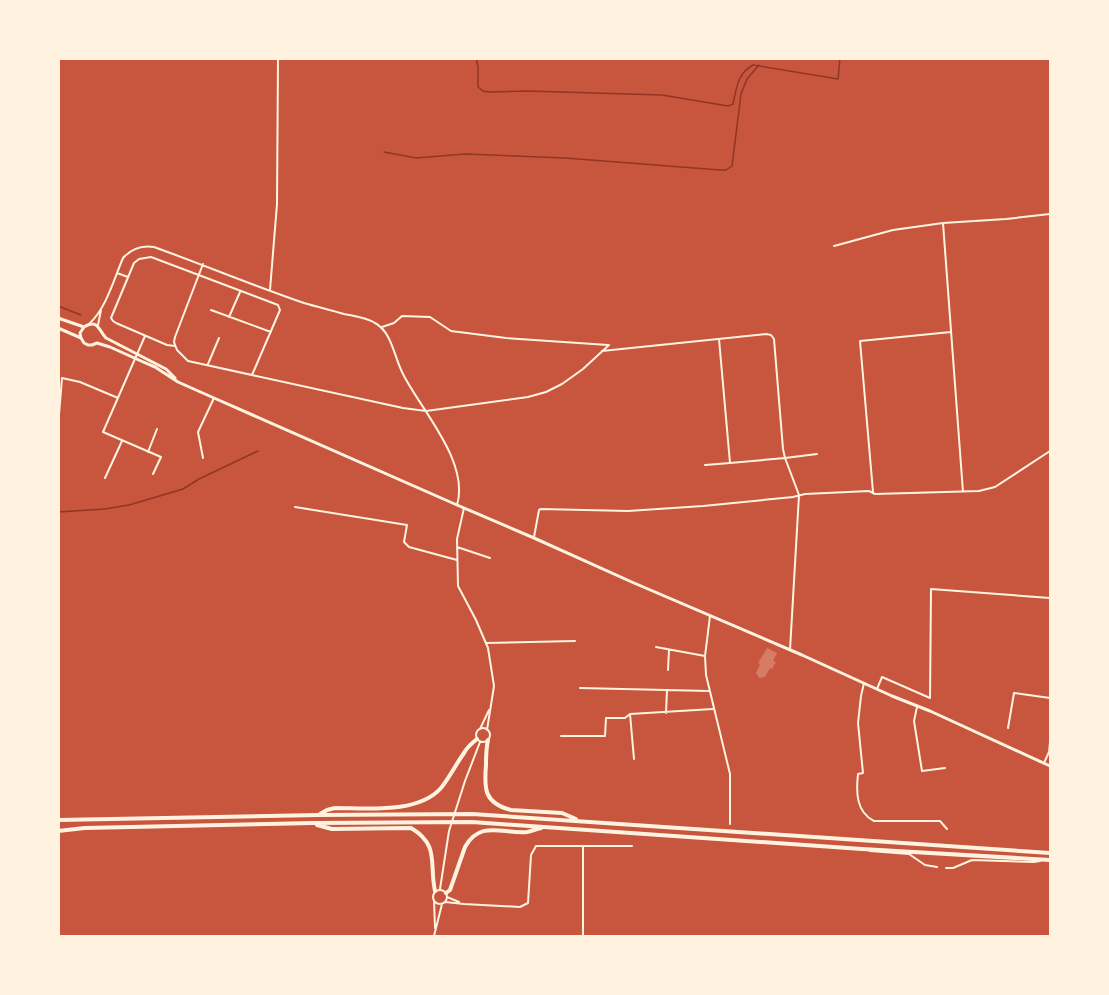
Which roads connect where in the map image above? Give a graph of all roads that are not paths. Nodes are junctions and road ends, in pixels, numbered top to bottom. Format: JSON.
{"nodes":[{"id":1,"x":278,"y":58,"type":"edge"},
{"id":2,"x":1050,"y":214,"type":"edge"},
{"id":3,"x":943,"y":223,"type":"junction"},
{"id":4,"x":834,"y":246,"type":"dead end"},
{"id":5,"x":203,"y":264,"type":"junction"},
{"id":6,"x":117,"y":273,"type":"junction"},
{"id":7,"x":199,"y":276,"type":"junction"},
{"id":8,"x":128,"y":277,"type":"junction"},
{"id":9,"x":270,"y":290,"type":"junction"},
{"id":10,"x":240,"y":291,"type":"junction"},
{"id":11,"x":103,"y":305,"type":"junction"},
{"id":12,"x":211,"y":310,"type":"dead end"},
{"id":13,"x":229,"y":317,"type":"junction"},
{"id":14,"x":58,"y":318,"type":"edge"},
{"id":15,"x":89,"y":324,"type":"junction"},
{"id":16,"x":98,"y":326,"type":"junction"},
{"id":17,"x":84,"y":327,"type":"junction"},
{"id":18,"x":382,"y":327,"type":"junction"},
{"id":19,"x":58,"y":328,"type":"edge"},
{"id":20,"x":271,"y":332,"type":"junction"},
{"id":21,"x":951,"y":332,"type":"junction"},
{"id":22,"x":102,"y":334,"type":"junction"},
{"id":23,"x":145,"y":336,"type":"junction"},
{"id":24,"x":81,"y":338,"type":"junction"},
{"id":25,"x":219,"y":338,"type":"dead end"},
{"id":26,"x":719,"y":339,"type":"junction"},
{"id":27,"x":97,"y":344,"type":"junction"},
{"id":28,"x":175,"y":346,"type":"junction"},
{"id":29,"x":602,"y":351,"type":"junction"},
{"id":30,"x":138,"y":353,"type":"junction"},
{"id":31,"x":135,"y":358,"type":"junction"},
{"id":32,"x":208,"y":364,"type":"junction"},
{"id":33,"x":252,"y":375,"type":"junction"},
{"id":34,"x":60,"y":378,"type":"edge"},
{"id":35,"x":178,"y":382,"type":"junction"},
{"id":36,"x":118,"y":398,"type":"junction"},
{"id":37,"x":214,"y":398,"type":"junction"},
{"id":38,"x":426,"y":411,"type":"junction"},
{"id":39,"x":58,"y":427,"type":"edge"},
{"id":40,"x":157,"y":429,"type":"dead end"},
{"id":41,"x":122,"y":441,"type":"junction"},
{"id":42,"x":1050,"y":451,"type":"edge"},
{"id":43,"x":148,"y":452,"type":"junction"},
{"id":44,"x":817,"y":454,"type":"dead end"},
{"id":45,"x":203,"y":458,"type":"dead end"},
{"id":46,"x":785,"y":458,"type":"junction"},
{"id":47,"x":730,"y":462,"type":"junction"},
{"id":48,"x":705,"y":465,"type":"dead end"},
{"id":49,"x":153,"y":474,"type":"dead end"},
{"id":50,"x":105,"y":478,"type":"dead end"},
{"id":51,"x":873,"y":492,"type":"junction"},
{"id":52,"x":963,"y":492,"type":"junction"},
{"id":53,"x":799,"y":495,"type":"junction"},
{"id":54,"x":457,"y":506,"type":"junction"},
{"id":55,"x":295,"y":507,"type":"dead end"},
{"id":56,"x":464,"y":508,"type":"junction"},
{"id":57,"x":534,"y":538,"type":"junction"},
{"id":58,"x":457,"y":547,"type":"junction"},
{"id":59,"x":490,"y":558,"type":"dead end"},
{"id":60,"x":457,"y":560,"type":"junction"},
{"id":61,"x":1050,"y":598,"type":"edge"},
{"id":62,"x":710,"y":616,"type":"junction"},
{"id":63,"x":575,"y":641,"type":"dead end"},
{"id":64,"x":486,"y":643,"type":"junction"},
{"id":65,"x":656,"y":647,"type":"dead end"},
{"id":66,"x":669,"y":650,"type":"junction"},
{"id":67,"x":790,"y":650,"type":"junction"},
{"id":68,"x":705,"y":656,"type":"junction"},
{"id":69,"x":668,"y":670,"type":"dead end"},
{"id":70,"x":864,"y":684,"type":"junction"},
{"id":71,"x":580,"y":688,"type":"dead end"},
{"id":72,"x":877,"y":689,"type":"junction"},
{"id":73,"x":667,"y":690,"type":"junction"},
{"id":74,"x":710,"y":691,"type":"junction"},
{"id":75,"x":1050,"y":698,"type":"edge"},
{"id":76,"x":917,"y":706,"type":"junction"},
{"id":77,"x":491,"y":708,"type":"junction"},
{"id":78,"x":713,"y":709,"type":"junction"},
{"id":79,"x":666,"y":713,"type":"junction"},
{"id":80,"x":630,"y":714,"type":"junction"},
{"id":81,"x":1008,"y":728,"type":"dead end"},
{"id":82,"x":480,"y":729,"type":"junction"},
{"id":83,"x":488,"y":730,"type":"junction"},
{"id":84,"x":561,"y":736,"type":"dead end"},
{"id":85,"x":488,"y":740,"type":"junction"},
{"id":86,"x":478,"y":741,"type":"junction"},
{"id":87,"x":1050,"y":742,"type":"edge"},
{"id":88,"x":634,"y":759,"type":"dead end"},
{"id":89,"x":1044,"y":763,"type":"junction"},
{"id":90,"x":1050,"y":766,"type":"edge"},
{"id":91,"x":945,"y":768,"type":"dead end"},
{"id":92,"x":318,"y":815,"type":"junction"},
{"id":93,"x":58,"y":820,"type":"edge"},
{"id":94,"x":580,"y":821,"type":"junction"},
{"id":95,"x":313,"y":823,"type":"junction"},
{"id":96,"x":730,"y":824,"type":"dead end"},
{"id":97,"x":544,"y":826,"type":"junction"},
{"id":98,"x":947,"y":829,"type":"dead end"},
{"id":99,"x":58,"y":831,"type":"edge"},
{"id":100,"x":583,"y":846,"type":"junction"},
{"id":101,"x":632,"y":846,"type":"dead end"},
{"id":102,"x":862,"y":849,"type":"junction"},
{"id":103,"x":1050,"y":853,"type":"edge"},
{"id":104,"x":1049,"y":860,"type":"edge"},
{"id":105,"x":936,"y":867,"type":"dead end"},
{"id":106,"x":946,"y":868,"type":"dead end"},
{"id":107,"x":438,"y":890,"type":"junction"},
{"id":108,"x":446,"y":895,"type":"junction"},
{"id":109,"x":434,"y":900,"type":"junction"},
{"id":110,"x":444,"y":902,"type":"junction"},
{"id":111,"x":464,"y":904,"type":"junction"},
{"id":112,"x":436,"y":930,"type":"junction"},
{"id":113,"x":434,"y":936,"type":"edge"},
{"id":114,"x":583,"y":936,"type":"edge"}],
"edges":[{"from":1,"to":9,"type":"street"},
{"from":2,"to":3,"type":"street"},
{"from":3,"to":4,"type":"street"},
{"from":3,"to":21,"type":"street"},
{"from":5,"to":6,"type":"street"},
{"from":5,"to":7,"type":"street"},
{"from":5,"to":9,"type":"street"},
{"from":6,"to":8,"type":"street"},
{"from":6,"to":11,"type":"street"},
{"from":7,"to":8,"type":"street"},
{"from":7,"to":10,"type":"street"},
{"from":7,"to":28,"type":"street"},
{"from":8,"to":23,"type":"street"},
{"from":9,"to":18,"type":"street"},
{"from":10,"to":13,"type":"street"},
{"from":10,"to":20,"type":"street"},
{"from":11,"to":15,"type":"street"},
{"from":11,"to":16,"type":"street"},
{"from":12,"to":13,"type":"street"},
{"from":13,"to":20,"type":"street"},
{"from":14,"to":17,"type":"street"},
{"from":15,"to":16,"type":"street"},
{"from":15,"to":17,"type":"street"},
{"from":16,"to":22,"type":"street"},
{"from":17,"to":24,"type":"street"},
{"from":18,"to":29,"type":"street"},
{"from":18,"to":38,"type":"street"},
{"from":19,"to":24,"type":"street"},
{"from":20,"to":33,"type":"street"},
{"from":21,"to":51,"type":"street"},
{"from":21,"to":52,"type":"street"},
{"from":22,"to":27,"type":"street"},
{"from":22,"to":30,"type":"street"},
{"from":23,"to":28,"type":"street"},
{"from":23,"to":30,"type":"street"},
{"from":24,"to":27,"type":"street"},
{"from":25,"to":32,"type":"street"},
{"from":26,"to":29,"type":"street"},
{"from":26,"to":46,"type":"street"},
{"from":26,"to":47,"type":"street"},
{"from":27,"to":31,"type":"street"},
{"from":28,"to":32,"type":"street"},
{"from":29,"to":38,"type":"street"},
{"from":30,"to":31,"type":"street"},
{"from":30,"to":35,"type":"street"},
{"from":31,"to":35,"type":"street"},
{"from":31,"to":36,"type":"street"},
{"from":32,"to":33,"type":"street"},
{"from":33,"to":38,"type":"street"},
{"from":34,"to":36,"type":"street"},
{"from":34,"to":39,"type":"street"},
{"from":35,"to":37,"type":"street"},
{"from":36,"to":41,"type":"street"},
{"from":37,"to":45,"type":"street"},
{"from":37,"to":54,"type":"street"},
{"from":38,"to":54,"type":"street"},
{"from":40,"to":43,"type":"street"},
{"from":41,"to":43,"type":"street"},
{"from":41,"to":50,"type":"street"},
{"from":42,"to":52,"type":"street"},
{"from":43,"to":49,"type":"street"},
{"from":44,"to":46,"type":"street"},
{"from":46,"to":47,"type":"street"},
{"from":46,"to":53,"type":"street"},
{"from":47,"to":48,"type":"street"},
{"from":51,"to":52,"type":"street"},
{"from":51,"to":53,"type":"street"},
{"from":53,"to":57,"type":"street"},
{"from":53,"to":67,"type":"street"},
{"from":54,"to":56,"type":"street"},
{"from":55,"to":60,"type":"street"},
{"from":56,"to":57,"type":"street"},
{"from":56,"to":58,"type":"street"},
{"from":57,"to":62,"type":"street"},
{"from":58,"to":59,"type":"street"},
{"from":58,"to":60,"type":"street"},
{"from":60,"to":64,"type":"street"},
{"from":61,"to":72,"type":"street"},
{"from":62,"to":67,"type":"street"},
{"from":62,"to":68,"type":"street"},
{"from":63,"to":64,"type":"street"},
{"from":64,"to":77,"type":"street"},
{"from":65,"to":66,"type":"street"},
{"from":66,"to":68,"type":"street"},
{"from":66,"to":69,"type":"street"},
{"from":67,"to":70,"type":"street"},
{"from":68,"to":74,"type":"street"},
{"from":70,"to":72,"type":"street"},
{"from":70,"to":98,"type":"street"},
{"from":71,"to":73,"type":"street"},
{"from":72,"to":76,"type":"street"},
{"from":73,"to":74,"type":"street"},
{"from":73,"to":79,"type":"street"},
{"from":74,"to":78,"type":"street"},
{"from":75,"to":81,"type":"street"},
{"from":76,"to":89,"type":"street"},
{"from":76,"to":91,"type":"street"},
{"from":77,"to":82,"type":"street"},
{"from":77,"to":83,"type":"street"},
{"from":78,"to":79,"type":"street"},
{"from":78,"to":96,"type":"street"},
{"from":79,"to":80,"type":"street"},
{"from":80,"to":84,"type":"street"},
{"from":80,"to":88,"type":"street"},
{"from":82,"to":83,"type":"street"},
{"from":82,"to":86,"type":"street"},
{"from":83,"to":85,"type":"street"},
{"from":85,"to":86,"type":"street"},
{"from":85,"to":94,"type":"main road"},
{"from":86,"to":92,"type":"main road"},
{"from":86,"to":107,"type":"street"},
{"from":87,"to":89,"type":"street"},
{"from":89,"to":90,"type":"street"},
{"from":92,"to":93,"type":"main road"},
{"from":92,"to":94,"type":"main road"},
{"from":94,"to":103,"type":"main road"},
{"from":95,"to":97,"type":"main road"},
{"from":95,"to":99,"type":"main road"},
{"from":95,"to":107,"type":"main road"},
{"from":97,"to":102,"type":"main road"},
{"from":97,"to":108,"type":"main road"},
{"from":100,"to":101,"type":"street"},
{"from":100,"to":111,"type":"street"},
{"from":100,"to":114,"type":"street"},
{"from":102,"to":104,"type":"main road"},
{"from":102,"to":105,"type":"street"},
{"from":104,"to":106,"type":"street"},
{"from":107,"to":108,"type":"street"},
{"from":107,"to":109,"type":"street"},
{"from":108,"to":110,"type":"street"},
{"from":108,"to":111,"type":"street"},
{"from":109,"to":110,"type":"street"},
{"from":109,"to":112,"type":"street"},
{"from":110,"to":111,"type":"street"},
{"from":110,"to":112,"type":"street"},
{"from":112,"to":113,"type":"street"}]}
